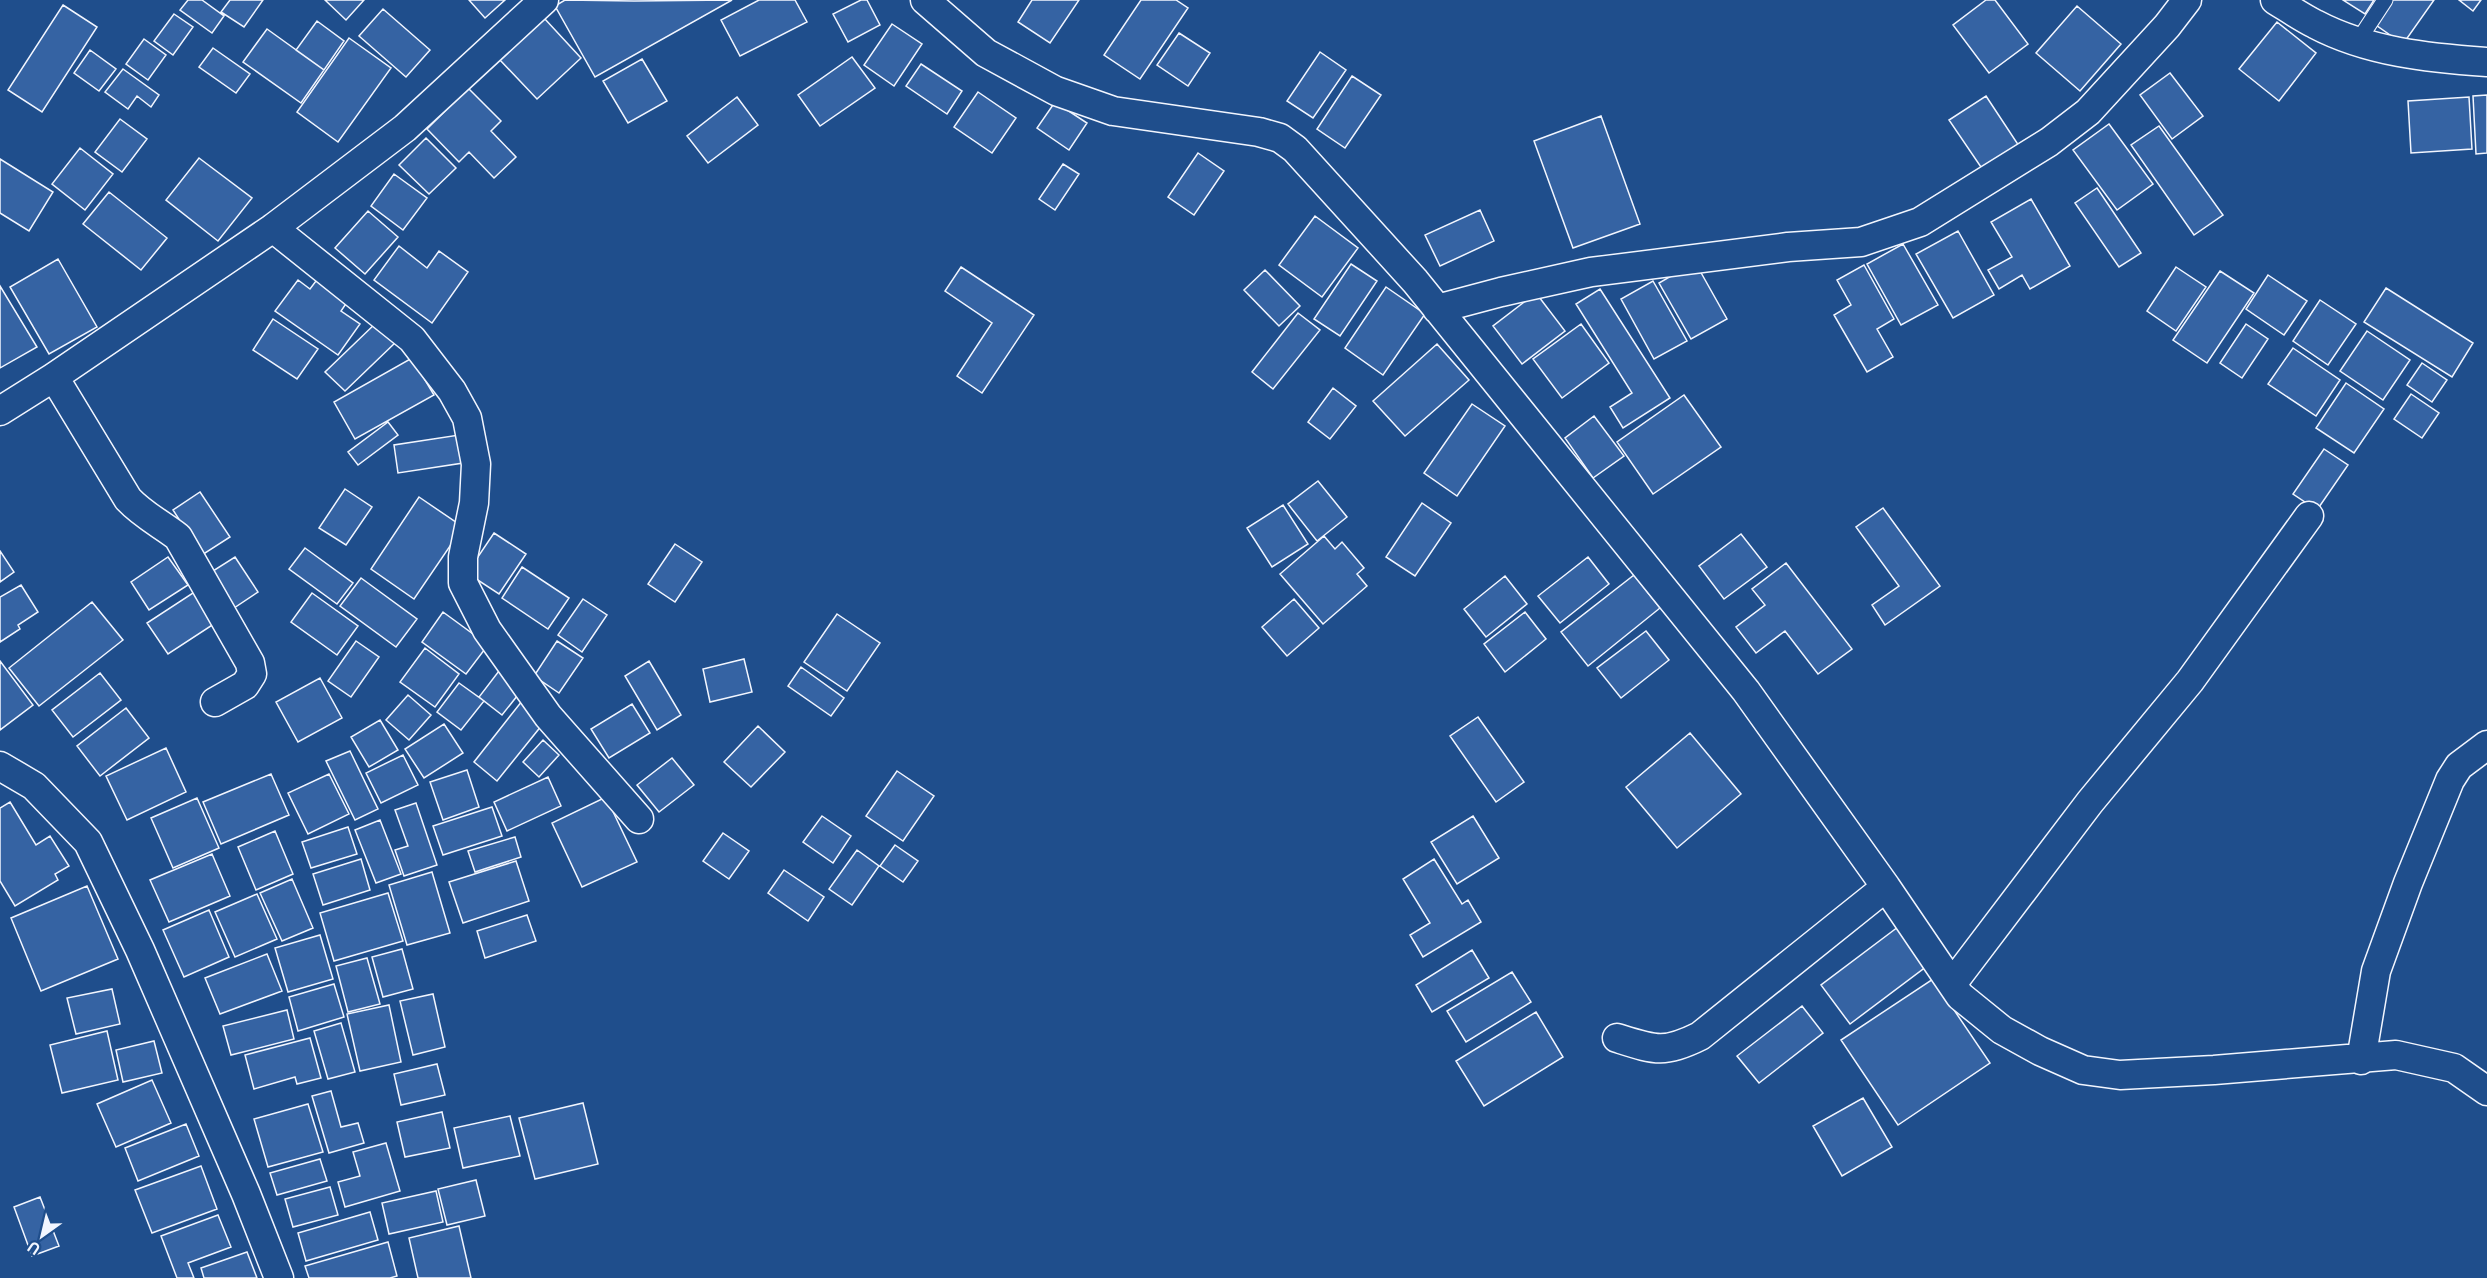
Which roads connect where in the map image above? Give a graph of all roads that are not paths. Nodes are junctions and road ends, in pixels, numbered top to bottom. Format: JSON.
{"nodes":[{"id":1,"x":544,"y":0,"type":"edge"},
{"id":2,"x":925,"y":0,"type":"edge"},
{"id":3,"x":2187,"y":0,"type":"edge"},
{"id":4,"x":2275,"y":0,"type":"edge"},
{"id":5,"x":2385,"y":0,"type":"edge"},
{"id":6,"x":2358,"y":41,"type":"junction"},
{"id":7,"x":2487,"y":62,"type":"edge"},
{"id":8,"x":273,"y":228,"type":"junction"},
{"id":9,"x":1437,"y":309,"type":"junction"},
{"id":10,"x":54,"y":377,"type":"junction"},
{"id":11,"x":0,"y":411,"type":"edge"},
{"id":12,"x":2309,"y":516,"type":"dead end"},
{"id":13,"x":215,"y":702,"type":"dead end"},
{"id":14,"x":2487,"y":745,"type":"edge"},
{"id":15,"x":0,"y":766,"type":"edge"},
{"id":16,"x":639,"y":819,"type":"dead end"},
{"id":17,"x":1886,"y":887,"type":"junction"},
{"id":18,"x":1952,"y":984,"type":"junction"},
{"id":19,"x":1617,"y":1038,"type":"dead end"},
{"id":20,"x":2361,"y":1060,"type":"junction"},
{"id":21,"x":2487,"y":1090,"type":"edge"},
{"id":22,"x":279,"y":1278,"type":"edge"}],
"edges":[{"from":1,"to":8,"type":"street"},
{"from":2,"to":9,"type":"street"},
{"from":3,"to":9,"type":"street"},
{"from":4,"to":6,"type":"street"},
{"from":5,"to":6,"type":"lane"},
{"from":6,"to":7,"type":"street"},
{"from":8,"to":10,"type":"street"},
{"from":8,"to":16,"type":"street"},
{"from":9,"to":17,"type":"street"},
{"from":10,"to":11,"type":"street"},
{"from":10,"to":13,"type":"street"},
{"from":12,"to":18,"type":"street"},
{"from":14,"to":20,"type":"street"},
{"from":15,"to":22,"type":"street"},
{"from":17,"to":18,"type":"street"},
{"from":17,"to":19,"type":"street"},
{"from":18,"to":20,"type":"street"},
{"from":20,"to":21,"type":"street"}]}
